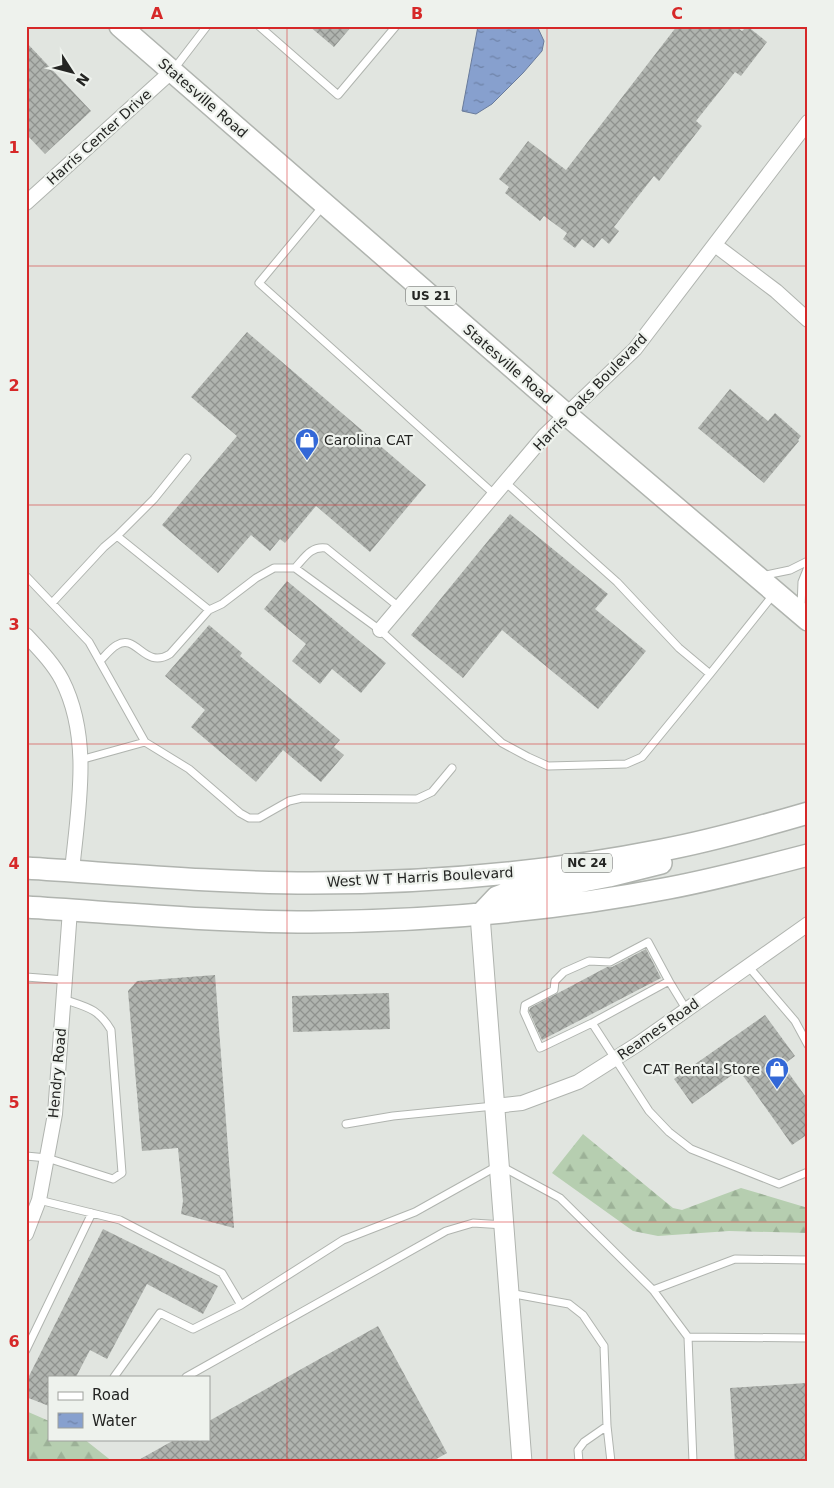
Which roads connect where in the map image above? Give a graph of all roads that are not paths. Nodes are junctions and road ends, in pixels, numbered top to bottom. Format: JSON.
{"nodes":[{"id":1,"x":120,"y":26,"type":"edge"},
{"id":2,"x":207,"y":26,"type":"edge"},
{"id":3,"x":259,"y":26,"type":"edge"},
{"id":4,"x":396,"y":26,"type":"edge"},
{"id":5,"x":172,"y":71,"type":"junction"},
{"id":6,"x":808,"y":122,"type":"edge"},
{"id":7,"x":26,"y":202,"type":"edge"},
{"id":8,"x":325,"y":204,"type":"junction"},
{"id":9,"x":715,"y":245,"type":"junction"},
{"id":10,"x":808,"y":320,"type":"edge"},
{"id":11,"x":567,"y":415,"type":"junction"},
{"id":12,"x":187,"y":458,"type":"dead end"},
{"id":13,"x":505,"y":482,"type":"junction"},
{"id":14,"x":494,"y":494,"type":"junction"},
{"id":15,"x":117,"y":536,"type":"junction"},
{"id":16,"x":808,"y":561,"type":"edge"},
{"id":17,"x":808,"y":567,"type":"edge"},
{"id":18,"x":295,"y":568,"type":"junction"},
{"id":19,"x":26,"y":576,"type":"edge"},
{"id":20,"x":757,"y":577,"type":"junction"},
{"id":21,"x":775,"y":592,"type":"junction"},
{"id":22,"x":52,"y":603,"type":"junction"},
{"id":23,"x":399,"y":608,"type":"junction"},
{"id":24,"x":209,"y":610,"type":"junction"},
{"id":25,"x":804,"y":617,"type":"edge"},
{"id":26,"x":380,"y":630,"type":"junction"},
{"id":27,"x":26,"y":635,"type":"edge"},
{"id":28,"x":100,"y":661,"type":"junction"},
{"id":29,"x":710,"y":674,"type":"junction"},
{"id":30,"x":145,"y":742,"type":"junction"},
{"id":31,"x":80,"y":760,"type":"junction"},
{"id":32,"x":452,"y":768,"type":"dead end"},
{"id":33,"x":808,"y":813,"type":"edge"},
{"id":34,"x":760,"y":827,"type":"junction"},
{"id":35,"x":808,"y":855,"type":"edge"},
{"id":36,"x":26,"y":868,"type":"edge"},
{"id":37,"x":72,"y":871,"type":"junction"},
{"id":38,"x":26,"y":907,"type":"edge"},
{"id":39,"x":70,"y":910,"type":"junction"},
{"id":40,"x":480,"y":915,"type":"junction"},
{"id":41,"x":808,"y":924,"type":"edge"},
{"id":42,"x":748,"y":965,"type":"junction"},
{"id":43,"x":26,"y":977,"type":"edge"},
{"id":44,"x":65,"y":980,"type":"junction"},
{"id":45,"x":669,"y":981,"type":"junction"},
{"id":46,"x":64,"y":999,"type":"junction"},
{"id":47,"x":686,"y":1009,"type":"junction"},
{"id":48,"x":592,"y":1023,"type":"junction"},
{"id":49,"x":808,"y":1045,"type":"edge"},
{"id":50,"x":615,"y":1058,"type":"junction"},
{"id":51,"x":495,"y":1106,"type":"junction"},
{"id":52,"x":346,"y":1124,"type":"dead end"},
{"id":53,"x":26,"y":1156,"type":"edge"},
{"id":54,"x":47,"y":1158,"type":"junction"},
{"id":55,"x":499,"y":1165,"type":"junction"},
{"id":56,"x":808,"y":1172,"type":"edge"},
{"id":57,"x":39,"y":1200,"type":"junction"},
{"id":58,"x":92,"y":1213,"type":"junction"},
{"id":59,"x":504,"y":1225,"type":"junction"},
{"id":60,"x":26,"y":1234,"type":"edge"},
{"id":61,"x":808,"y":1260,"type":"edge"},
{"id":62,"x":653,"y":1290,"type":"junction"},
{"id":63,"x":509,"y":1293,"type":"junction"},
{"id":64,"x":241,"y":1305,"type":"junction"},
{"id":65,"x":688,"y":1337,"type":"junction"},
{"id":66,"x":808,"y":1338,"type":"edge"},
{"id":67,"x":26,"y":1350,"type":"edge"},
{"id":68,"x":115,"y":1376,"type":"edge"},
{"id":69,"x":188,"y":1376,"type":"edge"},
{"id":70,"x":607,"y":1426,"type":"junction"},
{"id":71,"x":522,"y":1462,"type":"edge"},
{"id":72,"x":579,"y":1462,"type":"edge"},
{"id":73,"x":611,"y":1462,"type":"edge"},
{"id":74,"x":692,"y":1462,"type":"edge"}],
"edges":[{"from":1,"to":5,"type":"main road","name":"Statesville Road","number":"US 21"},
{"from":2,"to":5,"type":"lane"},
{"from":3,"to":4,"type":"lane"},
{"from":5,"to":7,"type":"street","name":"Harris Center Drive"},
{"from":5,"to":8,"type":"main road","name":"Statesville Road","number":"US 21"},
{"from":6,"to":9,"type":"street","name":"Harris Oaks Boulevard"},
{"from":8,"to":11,"type":"main road","name":"Statesville Road","number":"US 21"},
{"from":8,"to":14,"type":"lane"},
{"from":9,"to":10,"type":"street"},
{"from":9,"to":11,"type":"street","name":"Harris Oaks Boulevard"},
{"from":11,"to":13,"type":"street","name":"Harris Oaks Boulevard"},
{"from":11,"to":20,"type":"main road","name":"Statesville Road","number":"US 21"},
{"from":12,"to":15,"type":"lane"},
{"from":13,"to":14,"type":"street","name":"Harris Oaks Boulevard"},
{"from":13,"to":29,"type":"lane"},
{"from":14,"to":23,"type":"street","name":"Harris Oaks Boulevard"},
{"from":15,"to":22,"type":"lane"},
{"from":15,"to":24,"type":"lane"},
{"from":16,"to":20,"type":"lane"},
{"from":17,"to":25,"type":"lane"},
{"from":18,"to":23,"type":"lane"},
{"from":18,"to":24,"type":"lane"},
{"from":18,"to":26,"type":"lane"},
{"from":19,"to":22,"type":"lane"},
{"from":20,"to":21,"type":"main road","name":"Statesville Road","number":"US 21"},
{"from":21,"to":25,"type":"main road","name":"Statesville Road","number":"US 21"},
{"from":21,"to":29,"type":"lane"},
{"from":22,"to":28,"type":"lane"},
{"from":23,"to":26,"type":"street","name":"Harris Oaks Boulevard"},
{"from":24,"to":28,"type":"lane"},
{"from":26,"to":29,"type":"lane"},
{"from":27,"to":31,"type":"street"},
{"from":28,"to":30,"type":"lane"},
{"from":30,"to":31,"type":"lane"},
{"from":30,"to":32,"type":"lane"},
{"from":31,"to":37,"type":"street"},
{"from":33,"to":34,"type":"main road","name":"West W T Harris Boulevard","number":"NC 24"},
{"from":34,"to":37,"type":"main road","name":"West W T Harris Boulevard","number":"NC 24"},
{"from":34,"to":40,"type":"main road"},
{"from":35,"to":40,"type":"main road"},
{"from":36,"to":37,"type":"main road","name":"West W T Harris Boulevard","number":"NC 24"},
{"from":38,"to":39,"type":"main road"},
{"from":39,"to":40,"type":"main road"},
{"from":39,"to":44,"type":"street","name":"Hendry Road"},
{"from":40,"to":51,"type":"main road"},
{"from":41,"to":42,"type":"street","name":"Reames Road"},
{"from":42,"to":47,"type":"street","name":"Reames Road"},
{"from":42,"to":49,"type":"lane"},
{"from":43,"to":44,"type":"lane"},
{"from":44,"to":46,"type":"street","name":"Hendry Road"},
{"from":45,"to":47,"type":"lane"},
{"from":45,"to":48,"type":"lane"},
{"from":45,"to":48,"type":"lane"},
{"from":46,"to":54,"type":"street","name":"Hendry Road"},
{"from":46,"to":54,"type":"lane"},
{"from":47,"to":50,"type":"street","name":"Reames Road"},
{"from":48,"to":50,"type":"lane"},
{"from":50,"to":51,"type":"street","name":"Reames Road"},
{"from":50,"to":56,"type":"lane"},
{"from":51,"to":52,"type":"lane"},
{"from":51,"to":55,"type":"main road"},
{"from":53,"to":54,"type":"lane"},
{"from":54,"to":57,"type":"street","name":"Hendry Road"},
{"from":55,"to":59,"type":"main road"},
{"from":55,"to":62,"type":"lane"},
{"from":55,"to":64,"type":"lane"},
{"from":57,"to":58,"type":"lane"},
{"from":57,"to":60,"type":"street","name":"Hendry Road"},
{"from":58,"to":64,"type":"lane"},
{"from":58,"to":67,"type":"lane"},
{"from":59,"to":63,"type":"main road"},
{"from":59,"to":69,"type":"lane"},
{"from":61,"to":62,"type":"lane"},
{"from":62,"to":65,"type":"lane"},
{"from":63,"to":70,"type":"lane"},
{"from":63,"to":71,"type":"main road"},
{"from":64,"to":68,"type":"lane"},
{"from":65,"to":66,"type":"lane"},
{"from":65,"to":74,"type":"lane"},
{"from":70,"to":72,"type":"lane"},
{"from":70,"to":73,"type":"lane"}]}
